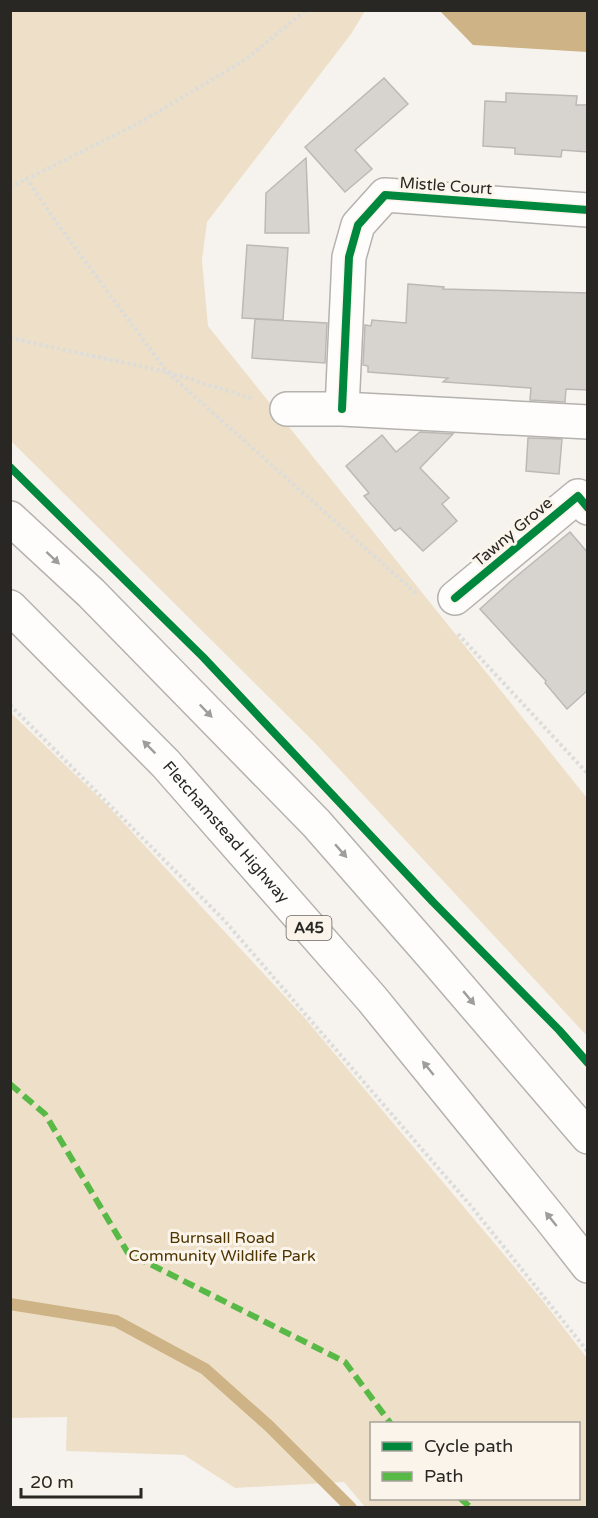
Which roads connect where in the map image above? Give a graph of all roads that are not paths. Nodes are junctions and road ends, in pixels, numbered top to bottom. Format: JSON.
{"nodes":[{"id":1,"x":588,"y":210,"type":"edge"},
{"id":2,"x":287,"y":409,"type":"road end"},
{"id":3,"x":342,"y":409,"type":"junction"},
{"id":4,"x":588,"y":422,"type":"edge"},
{"id":5,"x":584,"y":497,"type":"edge"},
{"id":6,"x":10,"y":518,"type":"edge"},
{"id":7,"x":455,"y":598,"type":"dead end"},
{"id":8,"x":10,"y":607,"type":"edge"},
{"id":9,"x":588,"y":1137,"type":"edge"},
{"id":10,"x":588,"y":1266,"type":"edge"}],
"edges":[{"from":1,"to":3,"type":"main road","name":"Mistle Court"},
{"from":2,"to":3,"type":"main road"},
{"from":3,"to":4,"type":"main road"},
{"from":5,"to":7,"type":"main road","name":"Tawny Grove"},
{"from":6,"to":9,"type":"main road","one_way":true},
{"from":10,"to":8,"type":"main road","name":"Fletchamstead Highway","number":"A45","one_way":true}]}
